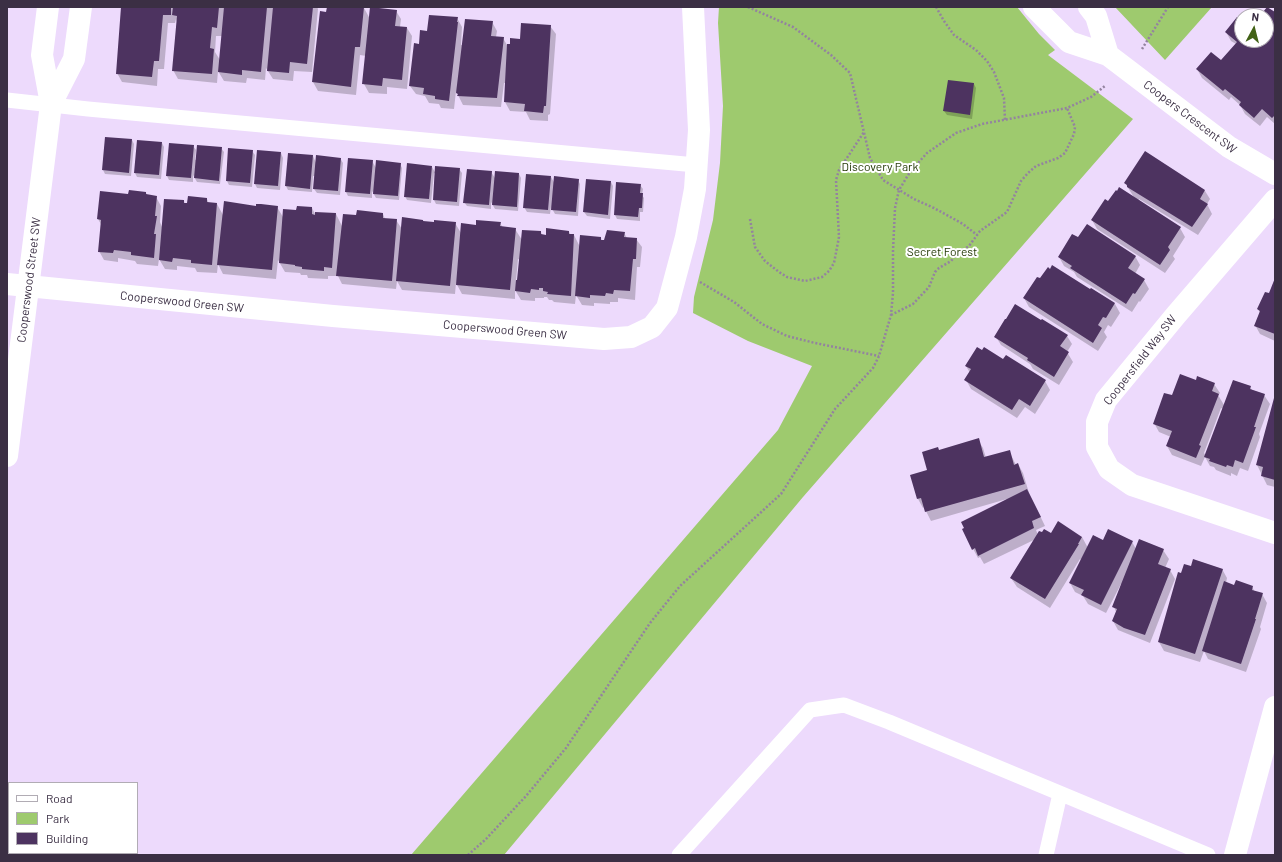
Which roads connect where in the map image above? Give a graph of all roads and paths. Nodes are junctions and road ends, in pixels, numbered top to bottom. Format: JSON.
{"nodes":[{"id":1,"x":48,"y":7,"type":"edge"},
{"id":2,"x":81,"y":7,"type":"edge"},
{"id":3,"x":693,"y":7,"type":"edge"},
{"id":4,"x":748,"y":7,"type":"edge"},
{"id":5,"x":936,"y":7,"type":"edge"},
{"id":6,"x":1034,"y":7,"type":"edge"},
{"id":7,"x":1089,"y":7,"type":"edge"},
{"id":8,"x":1168,"y":7,"type":"edge"},
{"id":9,"x":1139,"y":54,"type":"dead end"},
{"id":10,"x":1108,"y":55,"type":"junction"},
{"id":11,"x":1105,"y":86,"type":"dead end"},
{"id":12,"x":7,"y":100,"type":"edge"},
{"id":13,"x":51,"y":104,"type":"junction"},
{"id":14,"x":1067,"y":108,"type":"junction"},
{"id":15,"x":1005,"y":120,"type":"junction"},
{"id":16,"x":864,"y":132,"type":"junction"},
{"id":17,"x":696,"y":165,"type":"junction"},
{"id":18,"x":1275,"y":174,"type":"edge"},
{"id":19,"x":899,"y":190,"type":"junction"},
{"id":20,"x":1275,"y":200,"type":"edge"},
{"id":21,"x":750,"y":219,"type":"dead end"},
{"id":22,"x":977,"y":235,"type":"junction"},
{"id":23,"x":677,"y":270,"type":"junction"},
{"id":24,"x":17,"y":285,"type":"edge"},
{"id":25,"x":891,"y":314,"type":"junction"},
{"id":26,"x":879,"y":356,"type":"junction"},
{"id":27,"x":7,"y":456,"type":"edge"},
{"id":28,"x":1275,"y":533,"type":"edge"},
{"id":29,"x":1275,"y":707,"type":"edge"},
{"id":30,"x":1060,"y":794,"type":"junction"},
{"id":31,"x":468,"y":855,"type":"edge"},
{"id":32,"x":680,"y":855,"type":"edge"},
{"id":33,"x":1046,"y":855,"type":"edge"},
{"id":34,"x":1208,"y":855,"type":"edge"},
{"id":35,"x":1235,"y":855,"type":"edge"}],
"edges":[{"from":1,"to":13,"type":"street","name":"Cooperswood Street SW"},
{"from":2,"to":13,"type":"street","name":"Cooperswood Street SW"},
{"from":3,"to":17,"type":"street","name":"Cooperswood Green SW"},
{"from":4,"to":16,"type":"path"},
{"from":5,"to":15,"type":"path"},
{"from":6,"to":10,"type":"street","name":"Coopers Crescent SW"},
{"from":7,"to":10,"type":"street"},
{"from":8,"to":9,"type":"path"},
{"from":10,"to":18,"type":"street","name":"Coopers Crescent SW"},
{"from":11,"to":14,"type":"path"},
{"from":12,"to":13,"type":"lane"},
{"from":13,"to":17,"type":"lane"},
{"from":13,"to":24,"type":"street","name":"Cooperswood Street SW"},
{"from":14,"to":15,"type":"path"},
{"from":14,"to":22,"type":"path"},
{"from":15,"to":19,"type":"path"},
{"from":16,"to":19,"type":"path"},
{"from":16,"to":21,"type":"path"},
{"from":17,"to":23,"type":"street","name":"Cooperswood Green SW"},
{"from":19,"to":22,"type":"path"},
{"from":19,"to":25,"type":"path"},
{"from":20,"to":28,"type":"street","name":"Coopersfield Way SW"},
{"from":22,"to":25,"type":"path"},
{"from":23,"to":24,"type":"street","name":"Cooperswood Green SW"},
{"from":23,"to":26,"type":"path"},
{"from":24,"to":27,"type":"street","name":"Cooperswood Street SW"},
{"from":25,"to":26,"type":"path"},
{"from":26,"to":31,"type":"path"},
{"from":29,"to":35,"type":"street"},
{"from":30,"to":32,"type":"lane"},
{"from":30,"to":33,"type":"lane"},
{"from":30,"to":34,"type":"lane"}]}
